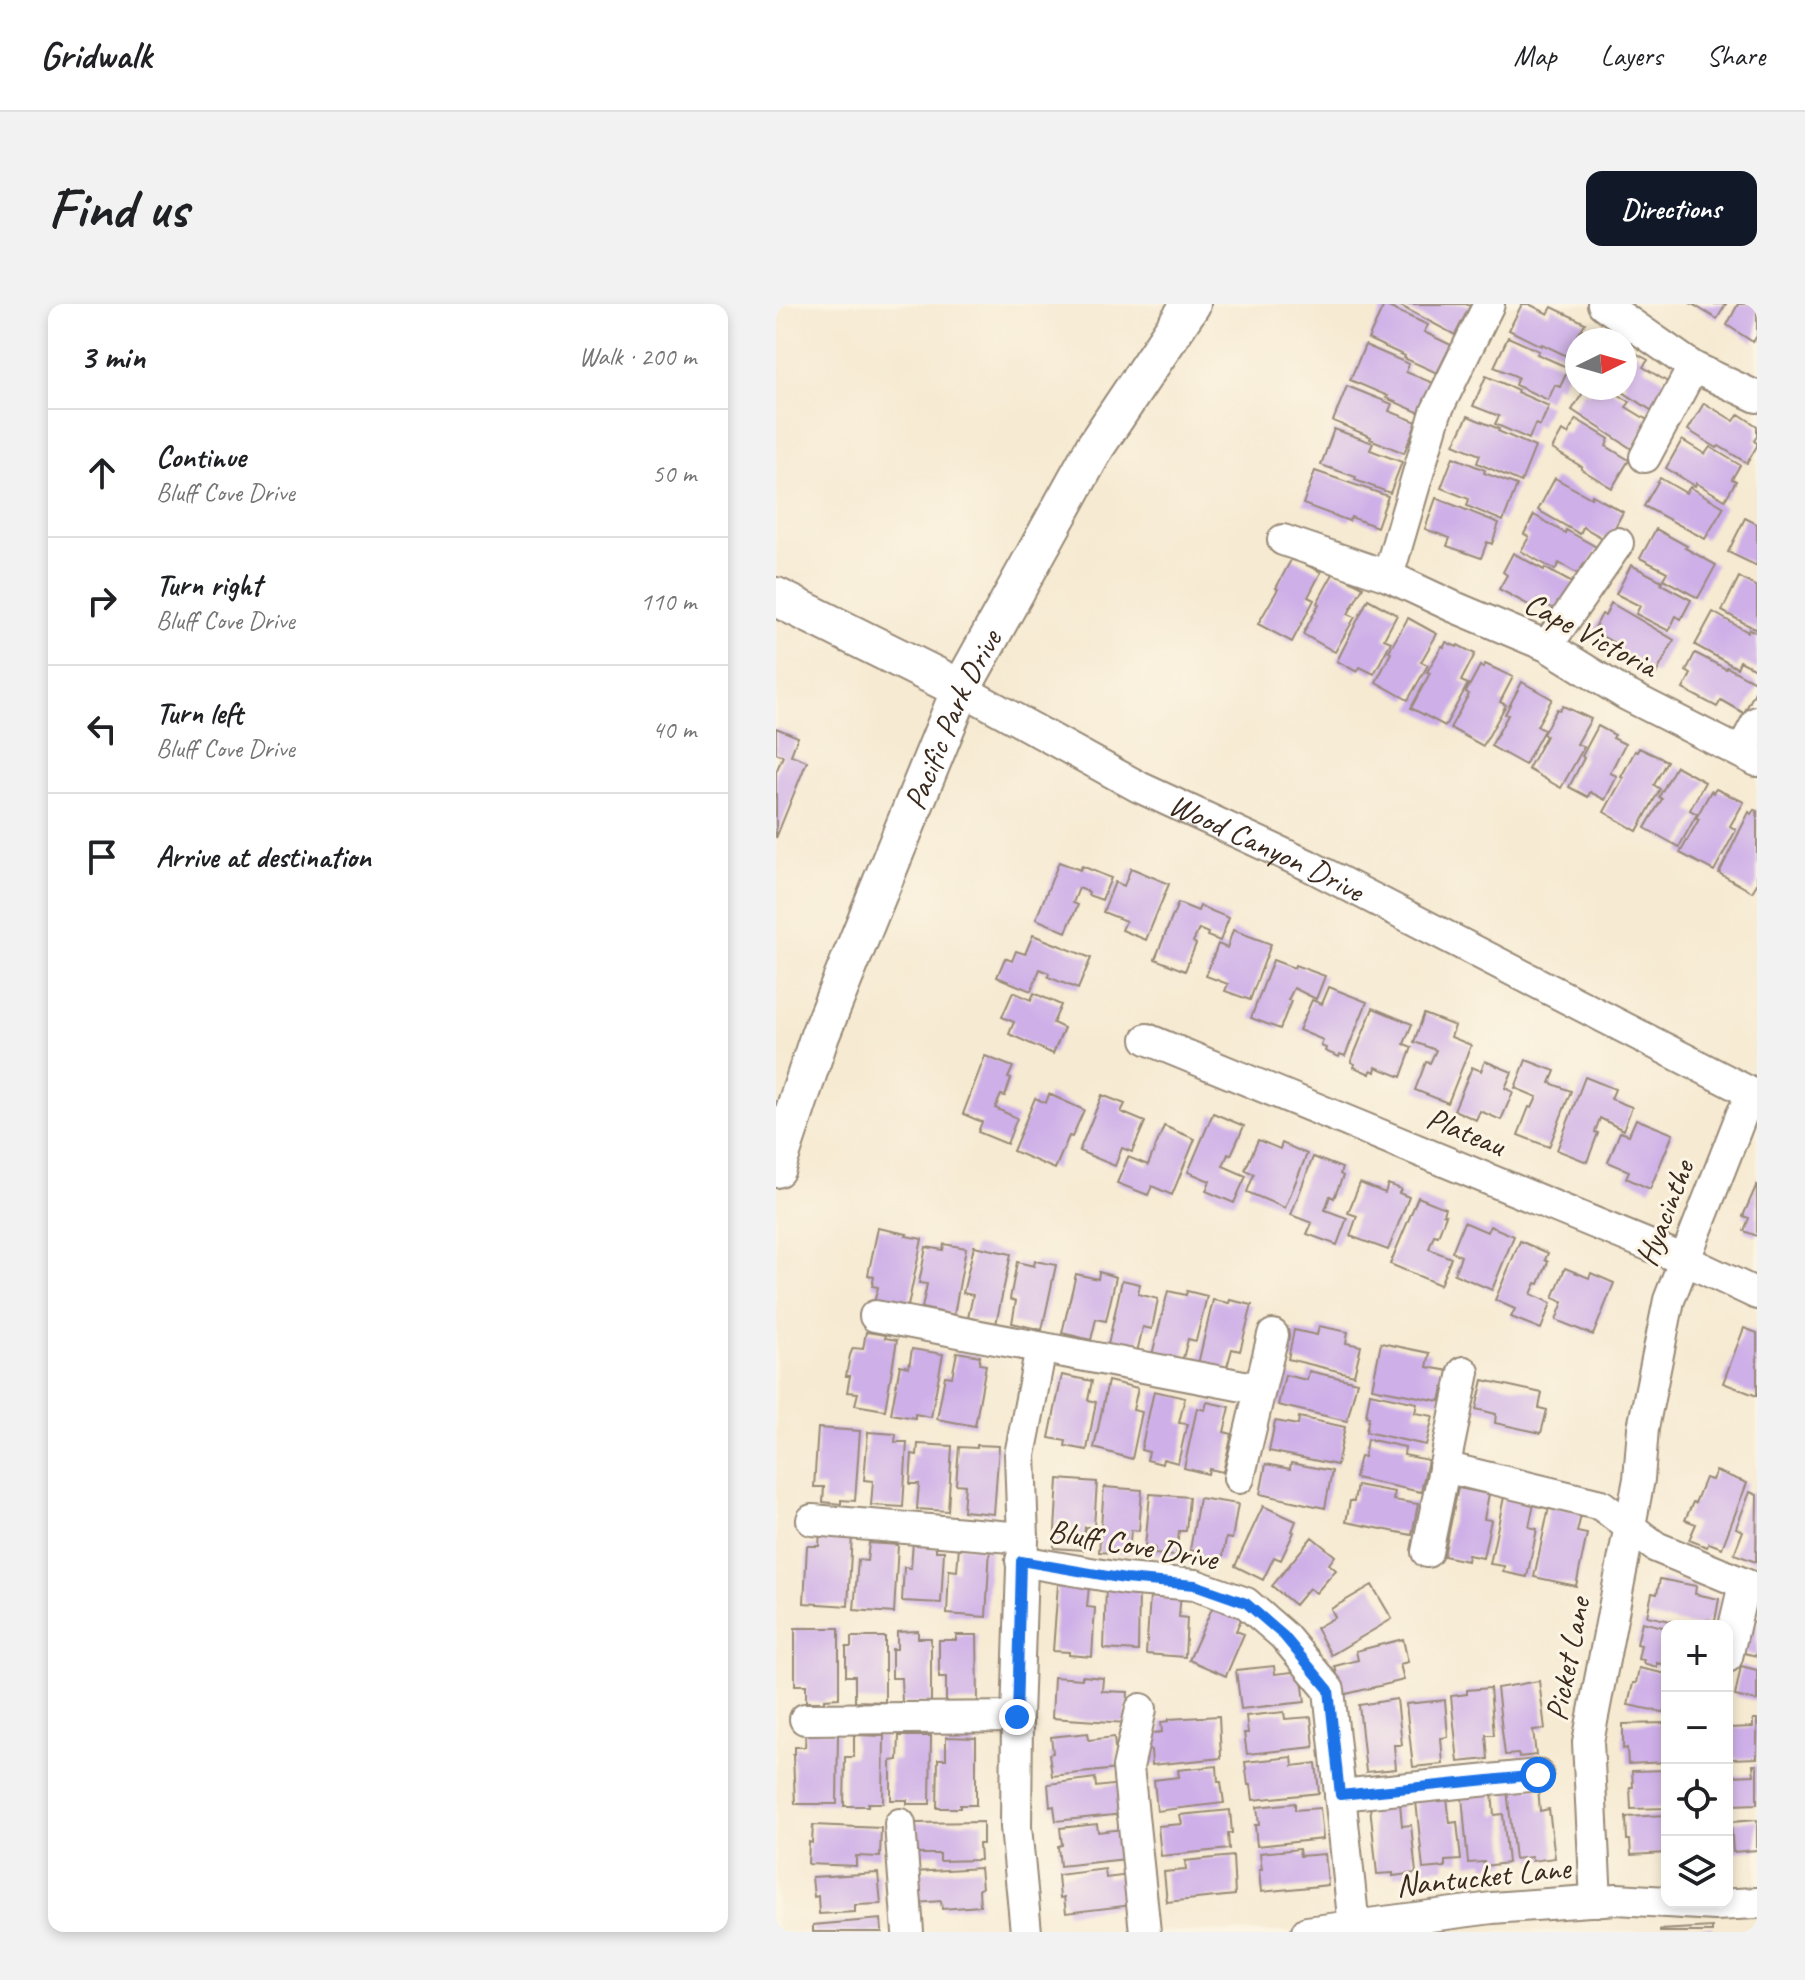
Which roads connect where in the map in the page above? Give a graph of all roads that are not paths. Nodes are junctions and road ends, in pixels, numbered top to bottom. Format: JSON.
{"nodes":[{"id":1,"x":1191,"y":304,"type":"edge"},
{"id":2,"x":1489,"y":304,"type":"edge"},
{"id":3,"x":1603,"y":304,"type":"edge"},
{"id":4,"x":1693,"y":367,"type":"junction"},
{"id":5,"x":1757,"y":397,"type":"edge"},
{"id":6,"x":1645,"y":457,"type":"dead end"},
{"id":7,"x":1283,"y":540,"type":"dead end"},
{"id":8,"x":1618,"y":543,"type":"dead end"},
{"id":9,"x":1388,"y":576,"type":"junction"},
{"id":10,"x":776,"y":597,"type":"edge"},
{"id":11,"x":1547,"y":646,"type":"junction"},
{"id":12,"x":961,"y":689,"type":"junction"},
{"id":13,"x":1757,"y":722,"type":"edge"},
{"id":14,"x":1749,"y":757,"type":"edge"},
{"id":15,"x":1147,"y":1039,"type":"dead end"},
{"id":16,"x":1754,"y":1095,"type":"edge"},
{"id":17,"x":780,"y":1145,"type":"edge"},
{"id":18,"x":1685,"y":1260,"type":"junction"},
{"id":19,"x":1757,"y":1294,"type":"edge"},
{"id":20,"x":875,"y":1316,"type":"dead end"},
{"id":21,"x":1273,"y":1335,"type":"dead end"},
{"id":22,"x":1041,"y":1348,"type":"junction"},
{"id":23,"x":1656,"y":1362,"type":"joint"},
{"id":24,"x":1464,"y":1372,"type":"dead end"},
{"id":25,"x":1259,"y":1389,"type":"junction"},
{"id":26,"x":1444,"y":1467,"type":"junction"},
{"id":27,"x":1239,"y":1478,"type":"dead end"},
{"id":28,"x":812,"y":1520,"type":"dead end"},
{"id":29,"x":1630,"y":1527,"type":"junction"},
{"id":30,"x":1022,"y":1550,"type":"junction"},
{"id":31,"x":1427,"y":1552,"type":"dead end"},
{"id":32,"x":1750,"y":1586,"type":"edge"},
{"id":33,"x":1733,"y":1638,"type":"edge"},
{"id":34,"x":1141,"y":1709,"type":"dead end"},
{"id":35,"x":1017,"y":1717,"type":"junction"},
{"id":36,"x":805,"y":1719,"type":"dead end"},
{"id":37,"x":1538,"y":1775,"type":"dead end"},
{"id":38,"x":1340,"y":1795,"type":"junction"},
{"id":39,"x":900,"y":1824,"type":"dead end"},
{"id":40,"x":1596,"y":1901,"type":"junction"},
{"id":41,"x":1661,"y":1902,"type":"edge"},
{"id":42,"x":1757,"y":1903,"type":"edge"},
{"id":43,"x":1695,"y":1908,"type":"edge"},
{"id":44,"x":1719,"y":1913,"type":"edge"},
{"id":45,"x":1493,"y":1920,"type":"edge"},
{"id":46,"x":1354,"y":1927,"type":"junction"},
{"id":47,"x":908,"y":1932,"type":"edge"},
{"id":48,"x":1026,"y":1932,"type":"edge"},
{"id":49,"x":1145,"y":1932,"type":"edge"},
{"id":50,"x":1307,"y":1932,"type":"edge"}],
"edges":[{"from":1,"to":12,"type":"main road","name":"Pacific Park Drive"},
{"from":2,"to":9,"type":"street"},
{"from":3,"to":4,"type":"street"},
{"from":4,"to":5,"type":"street"},
{"from":4,"to":6,"type":"street"},
{"from":7,"to":9,"type":"street","name":"Cape Victoria"},
{"from":8,"to":11,"type":"street"},
{"from":9,"to":11,"type":"street","name":"Cape Victoria"},
{"from":10,"to":12,"type":"main road","name":"Wood Canyon Drive"},
{"from":11,"to":14,"type":"street","name":"Cape Victoria"},
{"from":12,"to":16,"type":"street","name":"Wood Canyon Drive"},
{"from":12,"to":17,"type":"main road","name":"Pacific Park Drive"},
{"from":13,"to":14,"type":"street"},
{"from":15,"to":18,"type":"street","name":"Plateau"},
{"from":16,"to":18,"type":"street","name":"Hyacinthe"},
{"from":18,"to":19,"type":"street","name":"Plateau"},
{"from":18,"to":23,"type":"street","name":"Hyacinthe"},
{"from":20,"to":22,"type":"street"},
{"from":21,"to":25,"type":"street"},
{"from":22,"to":25,"type":"street"},
{"from":22,"to":30,"type":"street","name":"Bluff Cove Drive"},
{"from":23,"to":29,"type":"street","name":"Picket Lane"},
{"from":24,"to":26,"type":"street"},
{"from":25,"to":27,"type":"street"},
{"from":26,"to":29,"type":"street"},
{"from":26,"to":31,"type":"street"},
{"from":28,"to":30,"type":"street","name":"Bluff Cove Drive"},
{"from":29,"to":32,"type":"street"},
{"from":29,"to":40,"type":"street","name":"Picket Lane"},
{"from":30,"to":35,"type":"street","name":"Bluff Cove Drive"},
{"from":30,"to":38,"type":"street","name":"Bluff Cove Drive"},
{"from":32,"to":33,"type":"street"},
{"from":34,"to":49,"type":"street"},
{"from":35,"to":36,"type":"street"},
{"from":35,"to":48,"type":"street","name":"Bluff Cove Drive"},
{"from":37,"to":38,"type":"street"},
{"from":38,"to":46,"type":"street","name":"Bluff Cove Drive"},
{"from":39,"to":47,"type":"street"},
{"from":40,"to":41,"type":"street","name":"Nantucket Lane"},
{"from":40,"to":45,"type":"street","name":"Nantucket Lane"},
{"from":42,"to":44,"type":"street","name":"Nantucket Lane"},
{"from":43,"to":44,"type":"street","name":"Nantucket Lane"},
{"from":45,"to":46,"type":"street","name":"Nantucket Lane"},
{"from":46,"to":50,"type":"street","name":"Nantucket Lane"}]}
